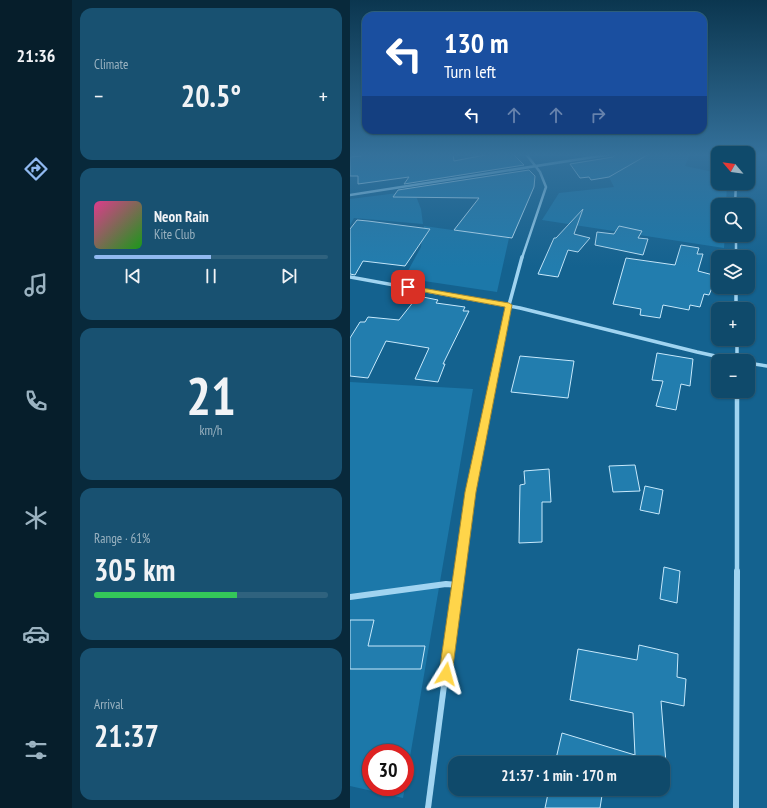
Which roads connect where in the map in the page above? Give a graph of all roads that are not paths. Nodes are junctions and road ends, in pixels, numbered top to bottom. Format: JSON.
{"nodes":[{"id":1,"x":372,"y":192,"type":"edge"},
{"id":2,"x":544,"y":192,"type":"edge"},
{"id":3,"x":350,"y":195,"type":"edge"},
{"id":4,"x":350,"y":277,"type":"edge"},
{"id":5,"x":509,"y":305,"type":"junction"},
{"id":6,"x":711,"y":356,"type":"edge"},
{"id":7,"x":755,"y":364,"type":"edge"},
{"id":8,"x":767,"y":366,"type":"edge"},
{"id":9,"x":737,"y":398,"type":"edge"},
{"id":10,"x":458,"y":585,"type":"junction"},
{"id":11,"x":350,"y":597,"type":"edge"},
{"id":12,"x":428,"y":808,"type":"edge"},
{"id":13,"x":736,"y":808,"type":"edge"}],
"edges":[{"from":1,"to":3,"type":"street"},
{"from":2,"to":5,"type":"street"},
{"from":4,"to":5,"type":"street"},
{"from":5,"to":6,"type":"street"},
{"from":5,"to":10,"type":"street"},
{"from":7,"to":8,"type":"street"},
{"from":9,"to":13,"type":"street"},
{"from":10,"to":11,"type":"street"},
{"from":10,"to":12,"type":"street"}]}
